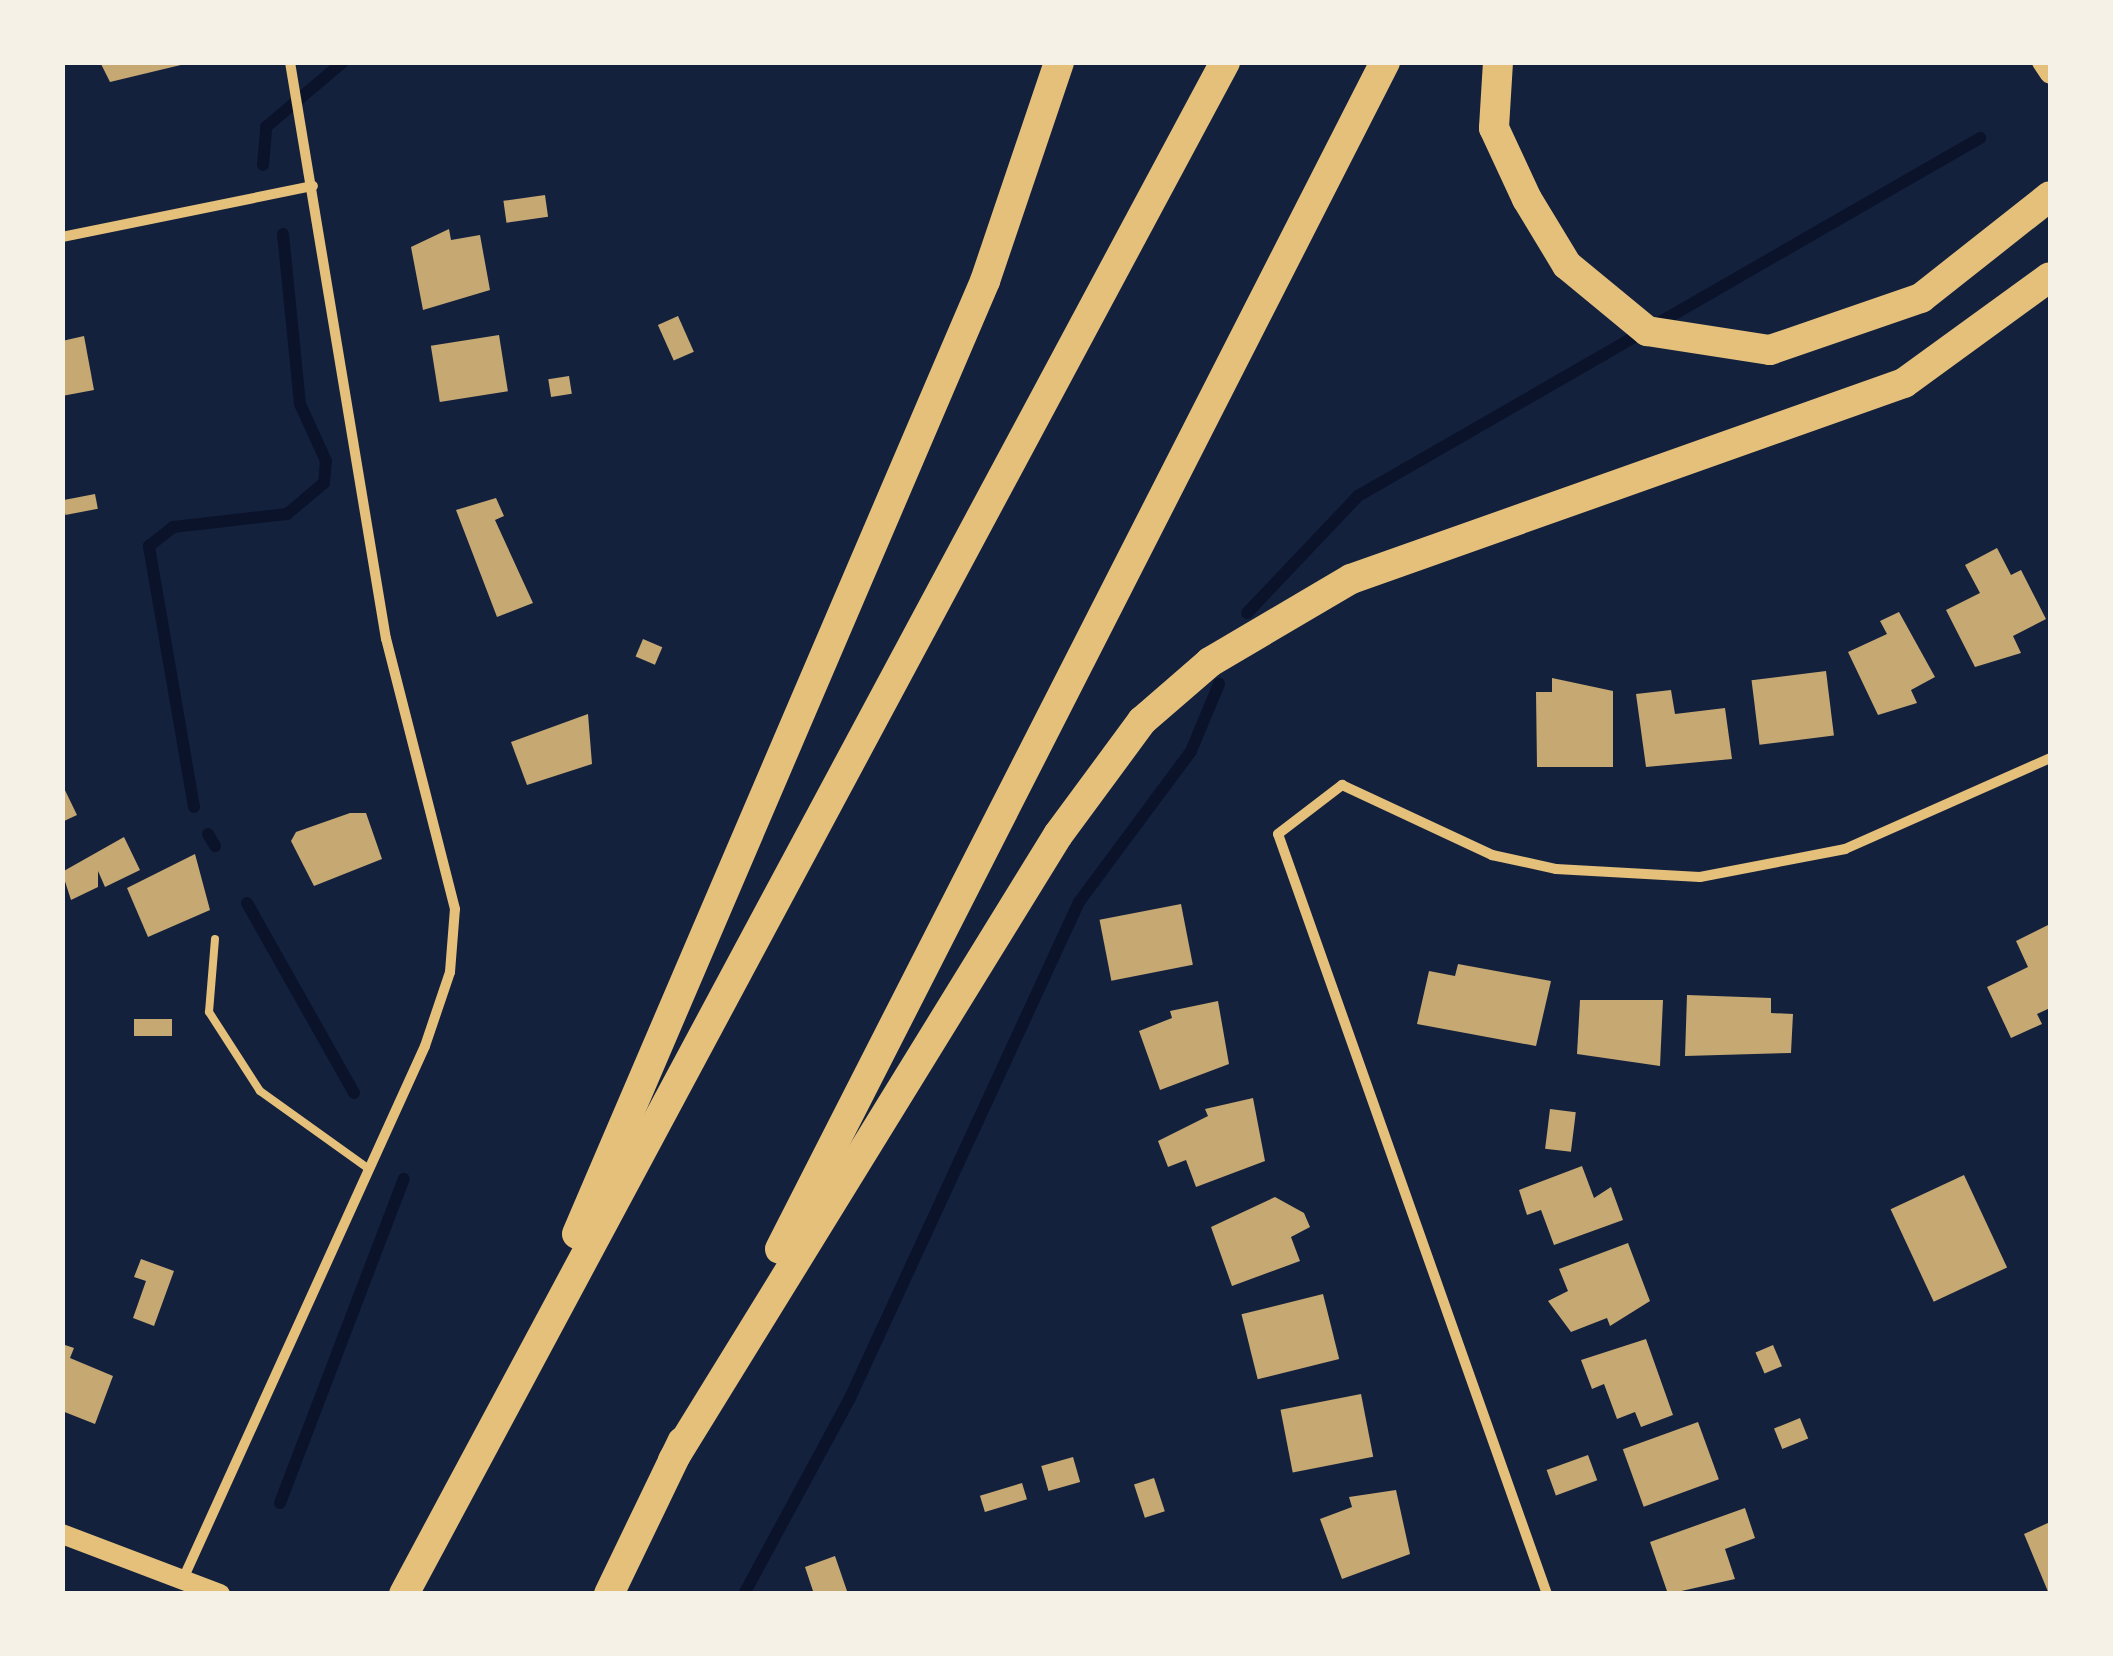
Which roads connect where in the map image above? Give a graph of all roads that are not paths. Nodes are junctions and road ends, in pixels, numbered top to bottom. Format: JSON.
{"nodes":[{"id":1,"x":290,"y":62,"type":"edge"},
{"id":2,"x":1059,"y":62,"type":"edge"},
{"id":3,"x":1226,"y":62,"type":"edge"},
{"id":4,"x":1385,"y":62,"type":"edge"},
{"id":5,"x":1498,"y":62,"type":"edge"},
{"id":6,"x":2042,"y":62,"type":"edge"},
{"id":7,"x":2050,"y":74,"type":"edge"},
{"id":8,"x":312,"y":186,"type":"junction"},
{"id":9,"x":2050,"y":196,"type":"edge"},
{"id":10,"x":62,"y":237,"type":"edge"},
{"id":11,"x":2050,"y":277,"type":"edge"},
{"id":12,"x":2050,"y":758,"type":"edge"},
{"id":13,"x":215,"y":939,"type":"dead end"},
{"id":14,"x":369,"y":1170,"type":"junction"},
{"id":15,"x":504,"y":1407,"type":"junction"},
{"id":16,"x":673,"y":1460,"type":"junction"},
{"id":17,"x":62,"y":1534,"type":"edge"},
{"id":18,"x":184,"y":1579,"type":"junction"},
{"id":19,"x":220,"y":1594,"type":"edge"},
{"id":20,"x":404,"y":1594,"type":"edge"},
{"id":21,"x":609,"y":1594,"type":"edge"},
{"id":22,"x":1547,"y":1594,"type":"edge"}],
"edges":[{"from":1,"to":8,"type":"street"},
{"from":2,"to":15,"type":"highway"},
{"from":3,"to":15,"type":"highway"},
{"from":4,"to":16,"type":"highway"},
{"from":5,"to":9,"type":"highway"},
{"from":6,"to":7,"type":"main road"},
{"from":8,"to":10,"type":"street"},
{"from":8,"to":14,"type":"street"},
{"from":11,"to":16,"type":"highway"},
{"from":12,"to":22,"type":"street"},
{"from":13,"to":14,"type":"lane"},
{"from":14,"to":18,"type":"street"},
{"from":15,"to":20,"type":"highway"},
{"from":16,"to":21,"type":"highway"},
{"from":17,"to":18,"type":"main road"},
{"from":18,"to":19,"type":"main road"}]}
